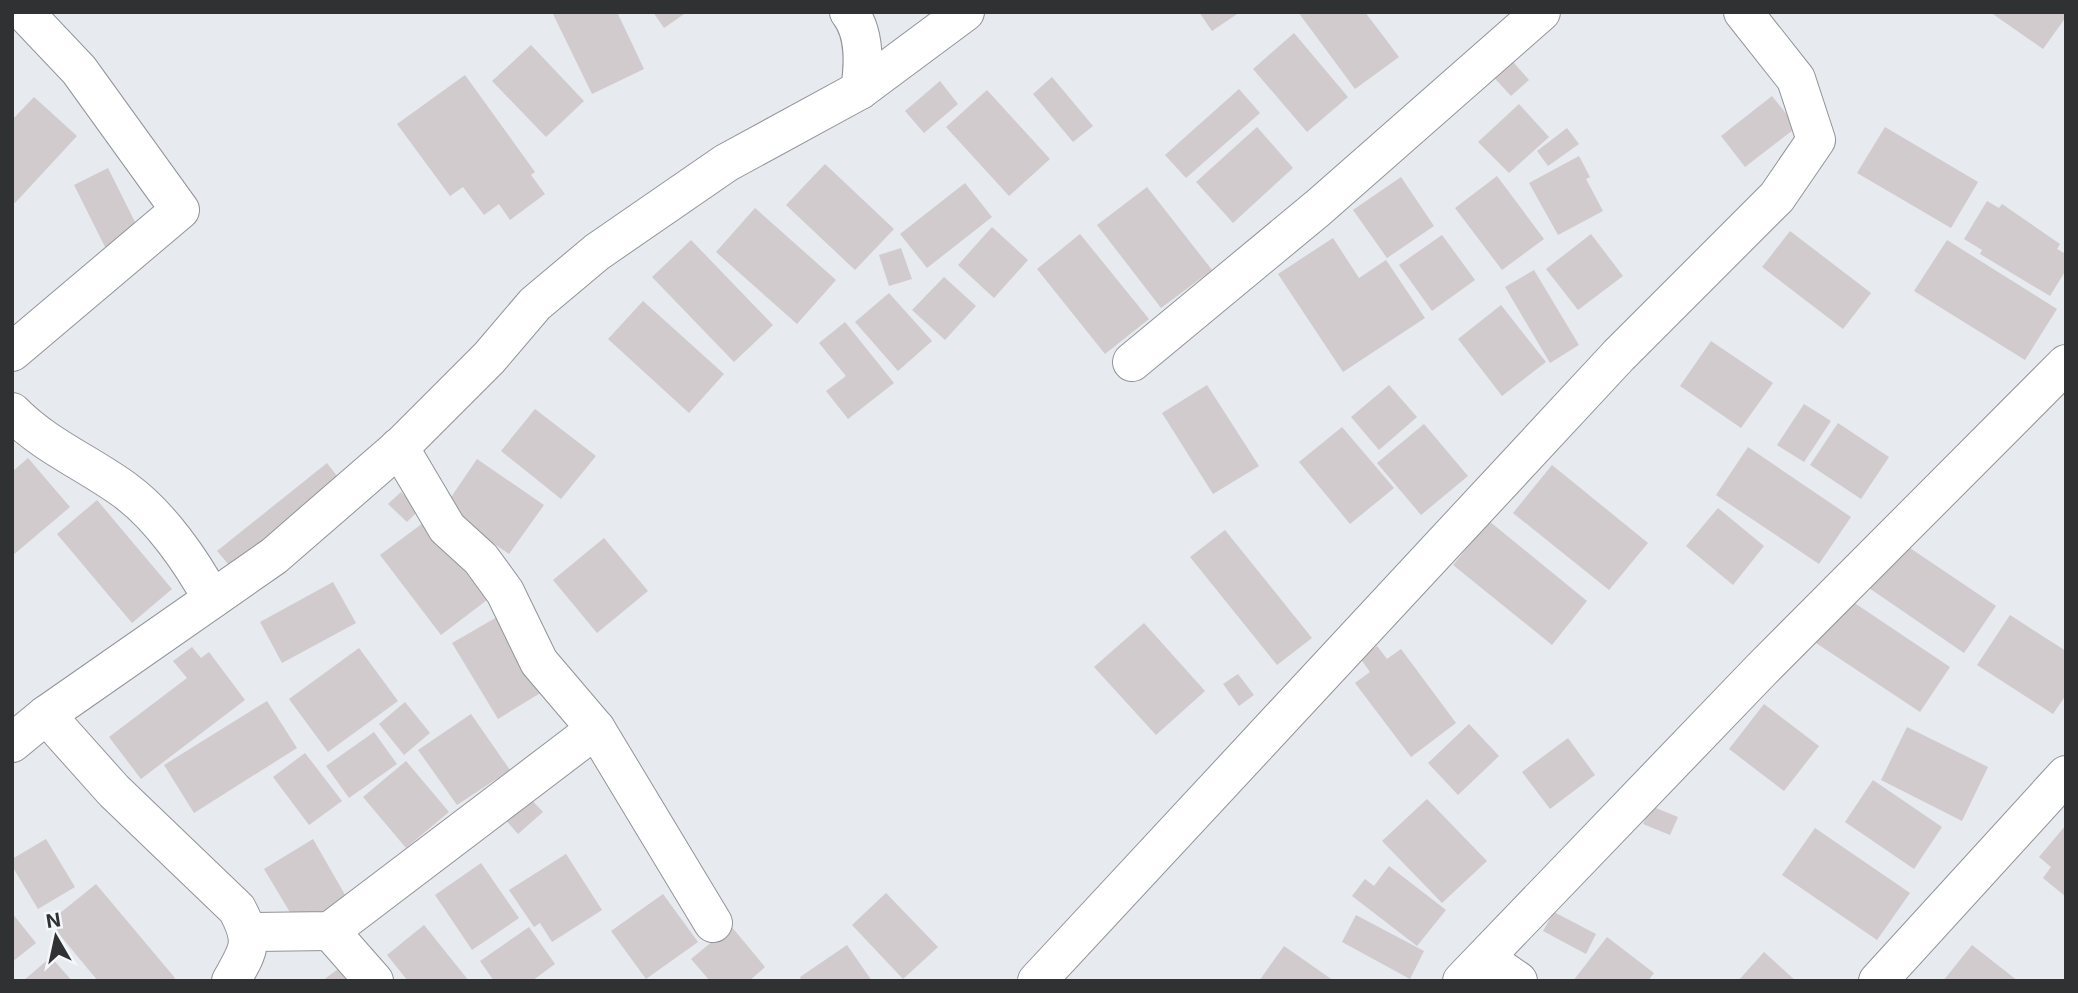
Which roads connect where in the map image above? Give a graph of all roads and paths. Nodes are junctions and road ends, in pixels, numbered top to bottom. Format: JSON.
{"nodes":[{"id":1,"x":24,"y":12,"type":"edge"},
{"id":2,"x":849,"y":12,"type":"edge"},
{"id":3,"x":965,"y":12,"type":"edge"},
{"id":4,"x":1541,"y":12,"type":"edge"},
{"id":5,"x":1742,"y":12,"type":"edge"},
{"id":6,"x":860,"y":90,"type":"junction"},
{"id":7,"x":12,"y":352,"type":"edge"},
{"id":8,"x":1132,"y":362,"type":"dead end"},
{"id":9,"x":2066,"y":364,"type":"edge"},
{"id":10,"x":12,"y":412,"type":"edge"},
{"id":11,"x":399,"y":447,"type":"junction"},
{"id":12,"x":212,"y":599,"type":"junction"},
{"id":13,"x":46,"y":715,"type":"junction"},
{"id":14,"x":596,"y":730,"type":"junction"},
{"id":15,"x":12,"y":743,"type":"edge"},
{"id":16,"x":2066,"y":775,"type":"edge"},
{"id":17,"x":713,"y":923,"type":"dead end"},
{"id":18,"x":330,"y":930,"type":"junction"},
{"id":19,"x":249,"y":932,"type":"junction"},
{"id":20,"x":1474,"y":969,"type":"edge"},
{"id":21,"x":231,"y":981,"type":"edge"},
{"id":22,"x":374,"y":981,"type":"edge"},
{"id":23,"x":1037,"y":981,"type":"edge"},
{"id":24,"x":1518,"y":981,"type":"edge"},
{"id":25,"x":1878,"y":981,"type":"edge"}],
"edges":[{"from":1,"to":7,"type":"street"},
{"from":2,"to":6,"type":"street"},
{"from":3,"to":6,"type":"street"},
{"from":4,"to":8,"type":"street"},
{"from":5,"to":23,"type":"street"},
{"from":6,"to":11,"type":"street"},
{"from":9,"to":20,"type":"street"},
{"from":10,"to":12,"type":"street"},
{"from":11,"to":12,"type":"street"},
{"from":11,"to":14,"type":"street"},
{"from":12,"to":13,"type":"street"},
{"from":13,"to":15,"type":"street"},
{"from":13,"to":19,"type":"street"},
{"from":14,"to":17,"type":"street"},
{"from":14,"to":18,"type":"street"},
{"from":16,"to":25,"type":"street"},
{"from":18,"to":19,"type":"street"},
{"from":18,"to":22,"type":"street"},
{"from":19,"to":21,"type":"street"},
{"from":20,"to":24,"type":"street"}]}
